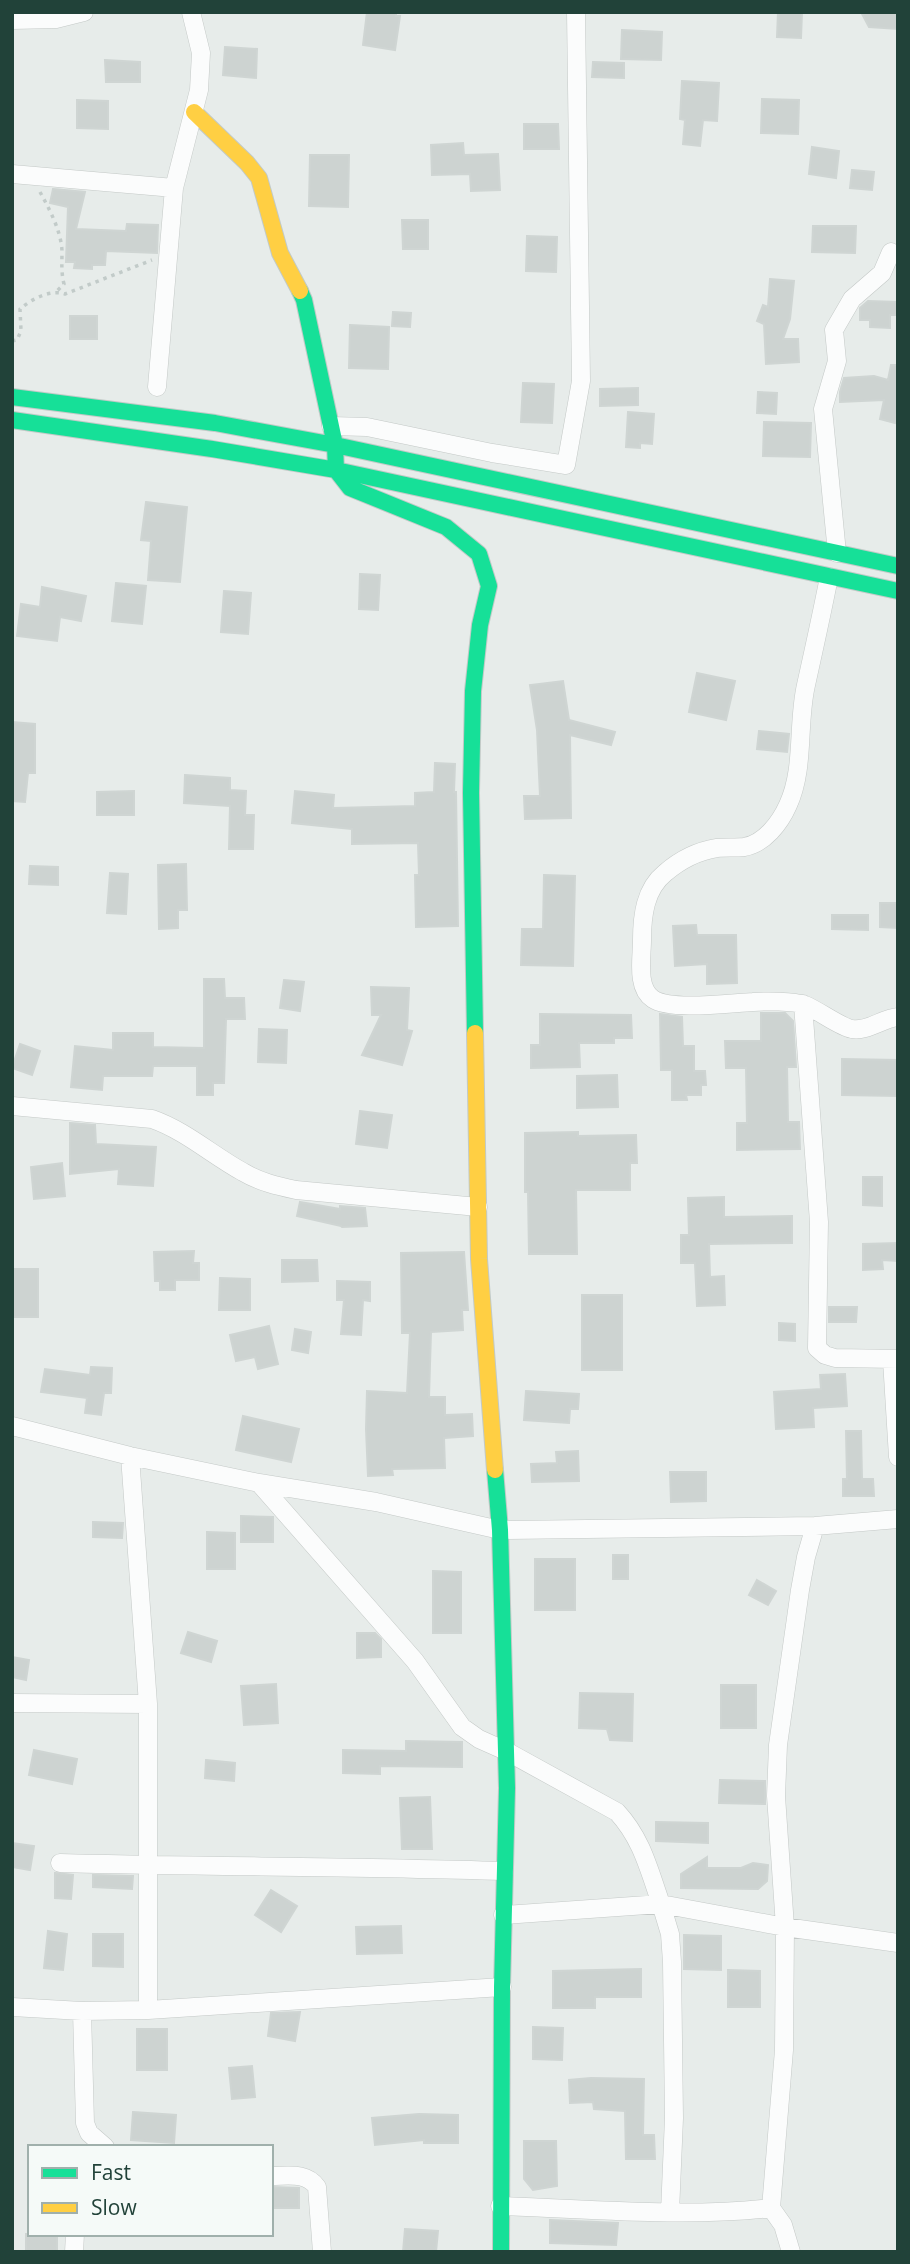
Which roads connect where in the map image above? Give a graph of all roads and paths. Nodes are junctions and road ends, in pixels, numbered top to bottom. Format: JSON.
{"nodes":[{"id":1,"x":84,"y":12,"type":"edge"},
{"id":2,"x":191,"y":12,"type":"edge"},
{"id":3,"x":576,"y":12,"type":"edge"},
{"id":4,"x":12,"y":20,"type":"edge"},
{"id":5,"x":194,"y":112,"type":"junction"},
{"id":6,"x":12,"y":174,"type":"edge"},
{"id":7,"x":31,"y":176,"type":"junction"},
{"id":8,"x":174,"y":188,"type":"junction"},
{"id":9,"x":168,"y":253,"type":"junction"},
{"id":10,"x":891,"y":253,"type":"dead end"},
{"id":11,"x":57,"y":291,"type":"junction"},
{"id":12,"x":12,"y":341,"type":"edge"},
{"id":13,"x":157,"y":387,"type":"dead end"},
{"id":14,"x":12,"y":397,"type":"edge"},
{"id":15,"x":12,"y":419,"type":"edge"},
{"id":16,"x":331,"y":426,"type":"junction"},
{"id":17,"x":335,"y":445,"type":"junction"},
{"id":18,"x":566,"y":466,"type":"junction"},
{"id":19,"x":336,"y":470,"type":"junction"},
{"id":20,"x":557,"y":492,"type":"junction"},
{"id":21,"x":836,"y":553,"type":"junction"},
{"id":22,"x":898,"y":566,"type":"edge"},
{"id":23,"x":829,"y":577,"type":"junction"},
{"id":24,"x":898,"y":591,"type":"edge"},
{"id":25,"x":803,"y":1004,"type":"junction"},
{"id":26,"x":898,"y":1017,"type":"edge"},
{"id":27,"x":12,"y":1106,"type":"edge"},
{"id":28,"x":478,"y":1207,"type":"junction"},
{"id":29,"x":895,"y":1360,"type":"edge"},
{"id":30,"x":12,"y":1426,"type":"edge"},
{"id":31,"x":130,"y":1456,"type":"junction"},
{"id":32,"x":898,"y":1457,"type":"edge"},
{"id":33,"x":259,"y":1483,"type":"junction"},
{"id":34,"x":898,"y":1520,"type":"edge"},
{"id":35,"x":816,"y":1526,"type":"junction"},
{"id":36,"x":500,"y":1530,"type":"junction"},
{"id":37,"x":12,"y":1703,"type":"edge"},
{"id":38,"x":148,"y":1704,"type":"junction"},
{"id":39,"x":506,"y":1751,"type":"junction"},
{"id":40,"x":60,"y":1863,"type":"dead end"},
{"id":41,"x":147,"y":1866,"type":"junction"},
{"id":42,"x":504,"y":1871,"type":"junction"},
{"id":43,"x":661,"y":1904,"type":"junction"},
{"id":44,"x":503,"y":1915,"type":"junction"},
{"id":45,"x":785,"y":1927,"type":"junction"},
{"id":46,"x":898,"y":1943,"type":"edge"},
{"id":47,"x":502,"y":1987,"type":"junction"},
{"id":48,"x":12,"y":2007,"type":"edge"},
{"id":49,"x":148,"y":2010,"type":"junction"},
{"id":50,"x":82,"y":2011,"type":"junction"},
{"id":51,"x":103,"y":2145,"type":"edge"},
{"id":52,"x":273,"y":2176,"type":"edge"},
{"id":53,"x":500,"y":2206,"type":"junction"},
{"id":54,"x":771,"y":2208,"type":"junction"},
{"id":55,"x":670,"y":2212,"type":"junction"},
{"id":56,"x":322,"y":2252,"type":"edge"},
{"id":57,"x":501,"y":2252,"type":"edge"},
{"id":58,"x":791,"y":2252,"type":"edge"}],
"edges":[{"from":1,"to":4,"type":"street"},
{"from":2,"to":5,"type":"street"},
{"from":3,"to":18,"type":"street"},
{"from":5,"to":8,"type":"street"},
{"from":5,"to":16,"type":"street"},
{"from":6,"to":7,"type":"street"},
{"from":7,"to":8,"type":"street"},
{"from":7,"to":11,"type":"path"},
{"from":8,"to":9,"type":"street"},
{"from":9,"to":11,"type":"path"},
{"from":9,"to":13,"type":"street"},
{"from":10,"to":21,"type":"street"},
{"from":11,"to":12,"type":"path"},
{"from":14,"to":17,"type":"street"},
{"from":15,"to":19,"type":"street"},
{"from":16,"to":17,"type":"street"},
{"from":16,"to":18,"type":"street"},
{"from":17,"to":19,"type":"street"},
{"from":17,"to":20,"type":"street"},
{"from":18,"to":20,"type":"street"},
{"from":19,"to":23,"type":"street"},
{"from":19,"to":28,"type":"street"},
{"from":20,"to":21,"type":"street"},
{"from":21,"to":22,"type":"street"},
{"from":23,"to":24,"type":"street"},
{"from":23,"to":25,"type":"street"},
{"from":25,"to":26,"type":"street"},
{"from":25,"to":29,"type":"street"},
{"from":27,"to":28,"type":"street"},
{"from":28,"to":36,"type":"street"},
{"from":29,"to":32,"type":"street"},
{"from":30,"to":31,"type":"street"},
{"from":31,"to":33,"type":"street"},
{"from":31,"to":38,"type":"street"},
{"from":33,"to":36,"type":"street"},
{"from":33,"to":39,"type":"street"},
{"from":34,"to":35,"type":"street"},
{"from":35,"to":36,"type":"street"},
{"from":35,"to":45,"type":"street"},
{"from":36,"to":39,"type":"street"},
{"from":37,"to":38,"type":"street"},
{"from":38,"to":41,"type":"street"},
{"from":39,"to":42,"type":"street"},
{"from":39,"to":43,"type":"street"},
{"from":40,"to":41,"type":"street"},
{"from":41,"to":42,"type":"street"},
{"from":41,"to":49,"type":"street"},
{"from":42,"to":44,"type":"street"},
{"from":43,"to":44,"type":"street"},
{"from":43,"to":45,"type":"street"},
{"from":43,"to":55,"type":"street"},
{"from":44,"to":47,"type":"street"},
{"from":45,"to":46,"type":"street"},
{"from":45,"to":54,"type":"street"},
{"from":47,"to":49,"type":"street"},
{"from":47,"to":53,"type":"street"},
{"from":48,"to":50,"type":"street"},
{"from":49,"to":50,"type":"street"},
{"from":50,"to":51,"type":"street"},
{"from":52,"to":56,"type":"street"},
{"from":53,"to":55,"type":"street"},
{"from":53,"to":57,"type":"street"},
{"from":54,"to":55,"type":"street"},
{"from":54,"to":58,"type":"street"}]}
